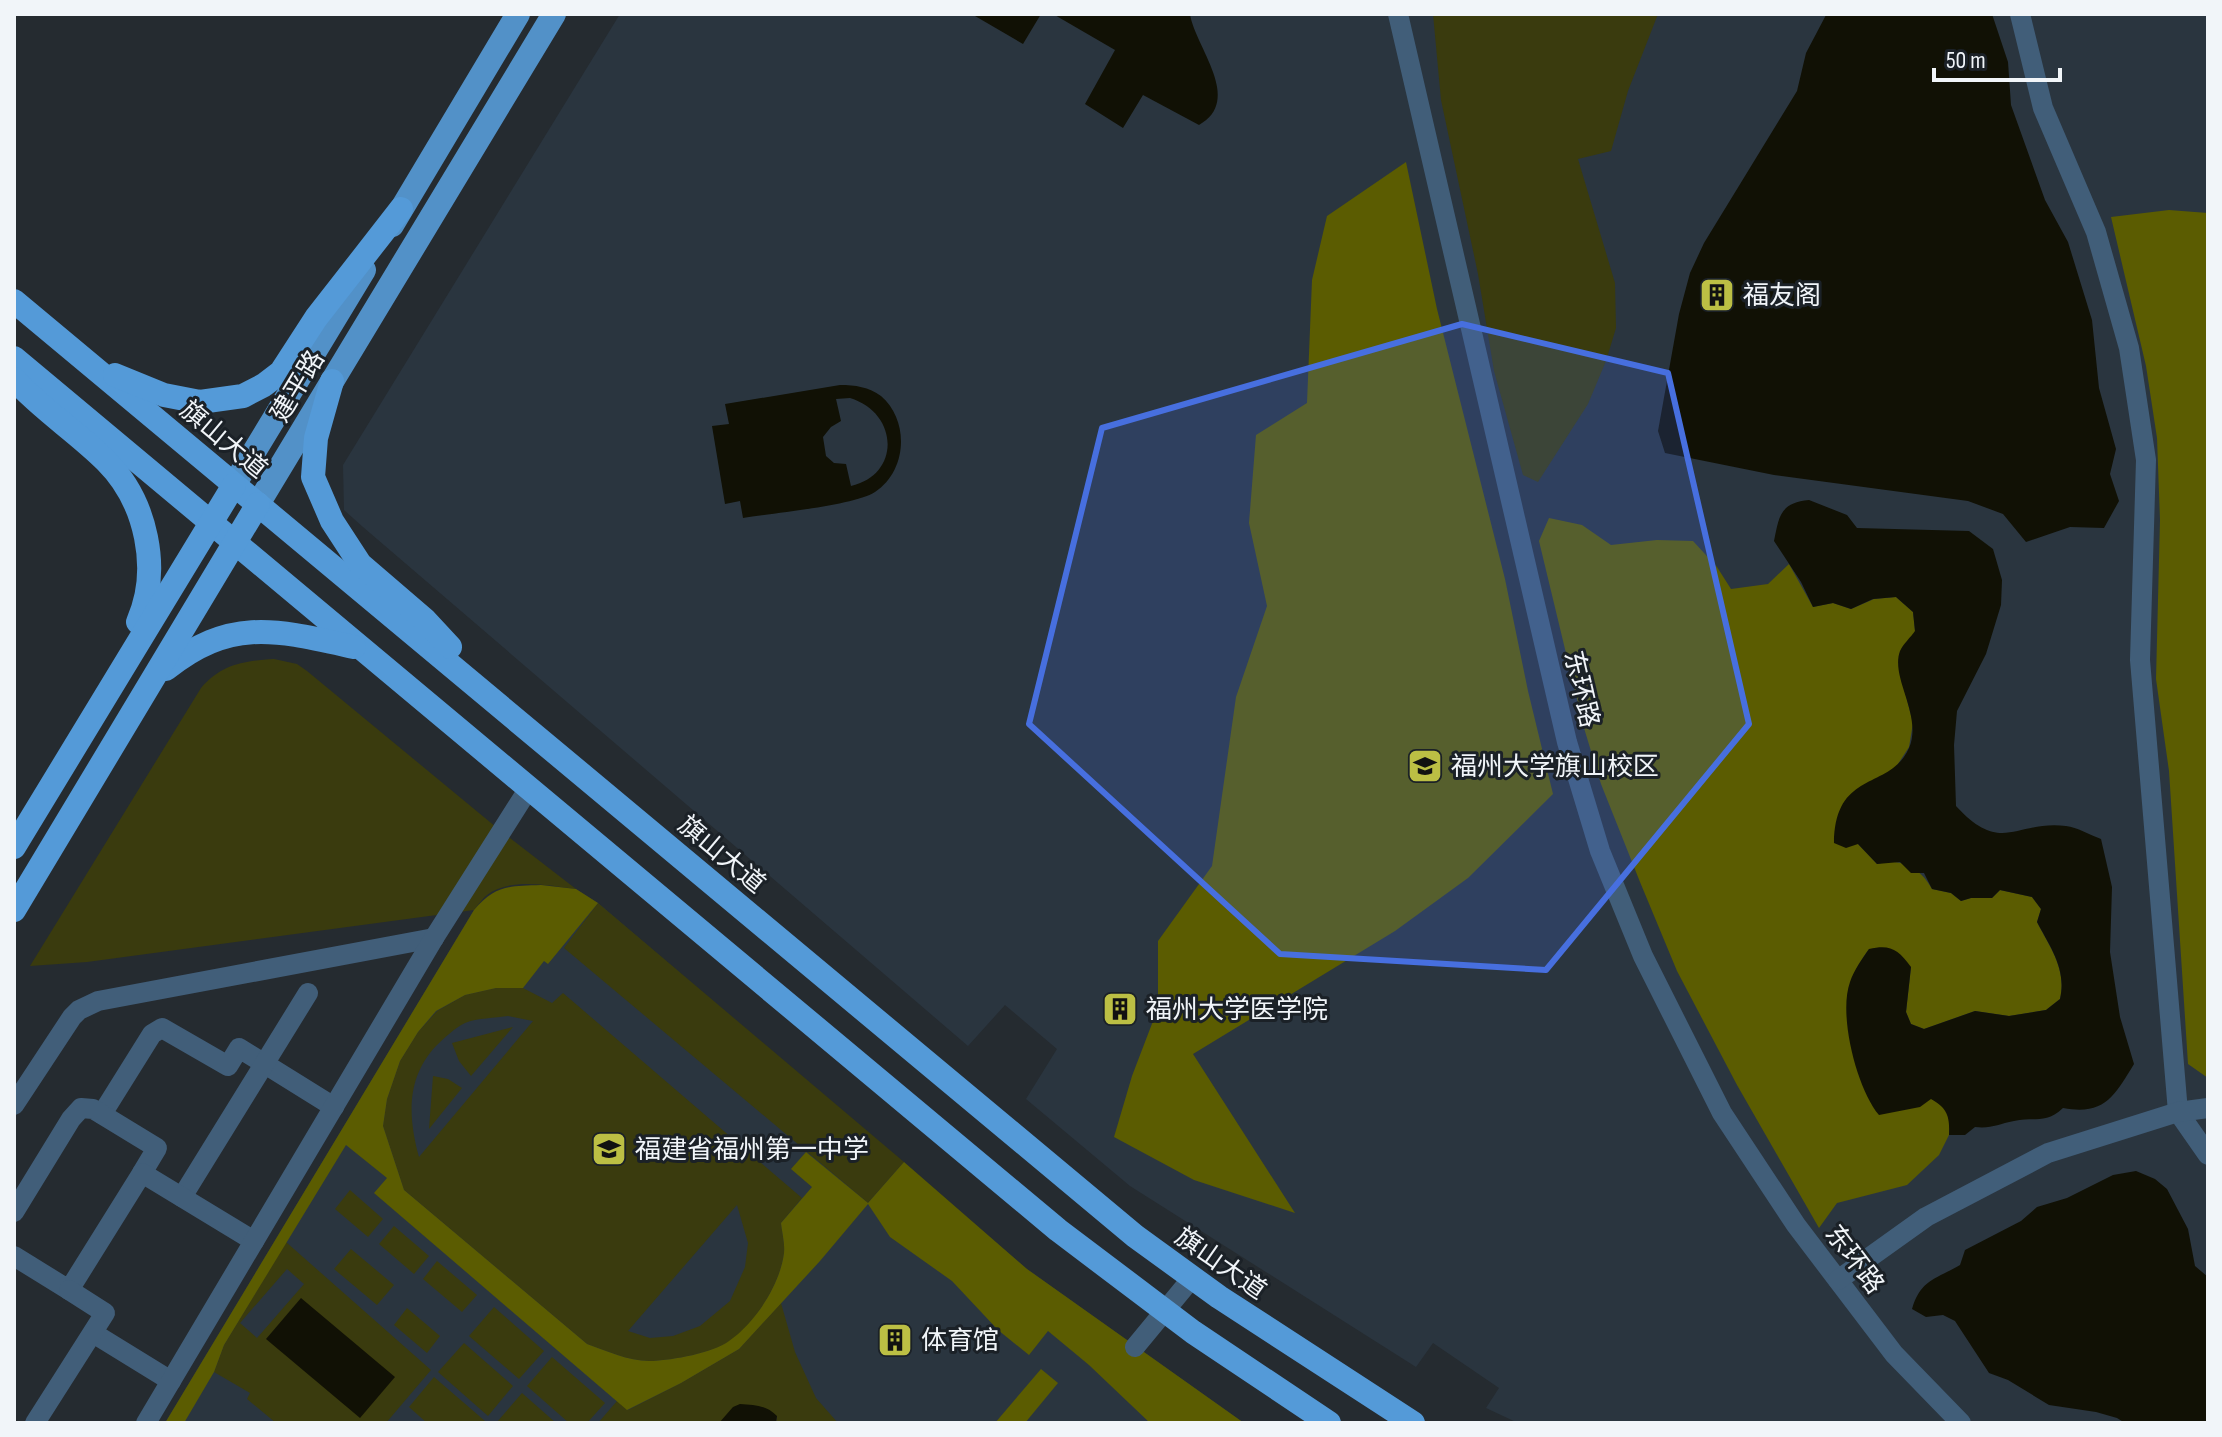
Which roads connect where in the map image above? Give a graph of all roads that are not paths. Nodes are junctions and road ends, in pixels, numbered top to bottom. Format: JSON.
{"nodes":[{"id":1,"x":518,"y":14,"type":"edge"},
{"id":2,"x":554,"y":14,"type":"edge"},
{"id":3,"x":1398,"y":14,"type":"edge"},
{"id":4,"x":2020,"y":14,"type":"edge"},
{"id":5,"x":401,"y":209,"type":"junction"},
{"id":6,"x":14,"y":301,"type":"edge"},
{"id":7,"x":14,"y":358,"type":"edge"},
{"id":8,"x":95,"y":367,"type":"junction"},
{"id":9,"x":14,"y":379,"type":"edge"},
{"id":10,"x":332,"y":381,"type":"junction"},
{"id":11,"x":234,"y":485,"type":"junction"},
{"id":12,"x":258,"y":504,"type":"junction"},
{"id":13,"x":210,"y":523,"type":"junction"},
{"id":14,"x":235,"y":542,"type":"junction"},
{"id":15,"x":359,"y":648,"type":"junction"},
{"id":16,"x":114,"y":679,"type":"junction"},
{"id":17,"x":152,"y":681,"type":"junction"},
{"id":18,"x":514,"y":717,"type":"junction"},
{"id":19,"x":529,"y":788,"type":"junction"},
{"id":20,"x":14,"y":847,"type":"edge"},
{"id":21,"x":14,"y":910,"type":"edge"},
{"id":22,"x":434,"y":938,"type":"junction"},
{"id":23,"x":308,"y":993,"type":"dead end"},
{"id":24,"x":264,"y":1064,"type":"junction"},
{"id":25,"x":14,"y":1105,"type":"edge"},
{"id":26,"x":334,"y":1107,"type":"junction"},
{"id":27,"x":2208,"y":1108,"type":"edge"},
{"id":28,"x":2178,"y":1112,"type":"junction"},
{"id":29,"x":102,"y":1114,"type":"junction"},
{"id":30,"x":2208,"y":1155,"type":"edge"},
{"id":31,"x":142,"y":1173,"type":"junction"},
{"id":32,"x":182,"y":1197,"type":"junction"},
{"id":33,"x":14,"y":1212,"type":"edge"},
{"id":34,"x":254,"y":1241,"type":"junction"},
{"id":35,"x":14,"y":1256,"type":"edge"},
{"id":36,"x":1192,"y":1278,"type":"junction"},
{"id":37,"x":1838,"y":1280,"type":"junction"},
{"id":38,"x":69,"y":1290,"type":"junction"},
{"id":39,"x":1165,"y":1311,"type":"junction"},
{"id":40,"x":93,"y":1333,"type":"junction"},
{"id":41,"x":1135,"y":1347,"type":"dead end"},
{"id":42,"x":171,"y":1381,"type":"junction"},
{"id":43,"x":35,"y":1423,"type":"edge"},
{"id":44,"x":146,"y":1423,"type":"edge"},
{"id":45,"x":1329,"y":1423,"type":"edge"},
{"id":46,"x":1413,"y":1423,"type":"edge"},
{"id":47,"x":1961,"y":1423,"type":"edge"}],
"edges":[{"from":1,"to":5,"type":"main road","name":"建平路"},
{"from":2,"to":10,"type":"main road","name":"建平路"},
{"from":3,"to":37,"type":"street","name":"东环路"},
{"from":4,"to":28,"type":"street"},
{"from":5,"to":8,"type":"highway"},
{"from":5,"to":11,"type":"main road","name":"建平路"},
{"from":6,"to":8,"type":"highway","name":"旗山大道"},
{"from":7,"to":13,"type":"highway"},
{"from":8,"to":11,"type":"highway","name":"旗山大道"},
{"from":9,"to":16,"type":"highway"},
{"from":10,"to":12,"type":"main road","name":"建平路"},
{"from":10,"to":18,"type":"highway"},
{"from":11,"to":12,"type":"highway","name":"旗山大道"},
{"from":11,"to":13,"type":"highway","name":"建平路"},
{"from":12,"to":14,"type":"highway","name":"建平路"},
{"from":12,"to":18,"type":"highway","name":"旗山大道"},
{"from":13,"to":14,"type":"highway"},
{"from":13,"to":16,"type":"highway","name":"建平路"},
{"from":14,"to":15,"type":"highway"},
{"from":14,"to":17,"type":"highway","name":"建平路"},
{"from":15,"to":17,"type":"highway"},
{"from":15,"to":19,"type":"highway"},
{"from":16,"to":20,"type":"highway","name":"建平路"},
{"from":17,"to":21,"type":"highway","name":"建平路"},
{"from":18,"to":36,"type":"highway","name":"旗山大道"},
{"from":19,"to":22,"type":"street"},
{"from":19,"to":39,"type":"highway"},
{"from":22,"to":25,"type":"street"},
{"from":22,"to":26,"type":"street"},
{"from":23,"to":24,"type":"street"},
{"from":24,"to":26,"type":"street"},
{"from":24,"to":29,"type":"street"},
{"from":24,"to":32,"type":"street"},
{"from":26,"to":34,"type":"street"},
{"from":27,"to":28,"type":"street"},
{"from":28,"to":30,"type":"street"},
{"from":28,"to":37,"type":"street"},
{"from":29,"to":31,"type":"street"},
{"from":29,"to":33,"type":"street"},
{"from":31,"to":32,"type":"street"},
{"from":31,"to":38,"type":"street"},
{"from":32,"to":34,"type":"street"},
{"from":34,"to":42,"type":"street"},
{"from":35,"to":38,"type":"street"},
{"from":36,"to":39,"type":"street"},
{"from":36,"to":46,"type":"highway","name":"旗山大道"},
{"from":37,"to":47,"type":"street","name":"东环路"},
{"from":38,"to":40,"type":"street"},
{"from":39,"to":41,"type":"street"},
{"from":39,"to":45,"type":"highway"},
{"from":40,"to":42,"type":"street"},
{"from":40,"to":43,"type":"street"},
{"from":42,"to":44,"type":"street"}]}
